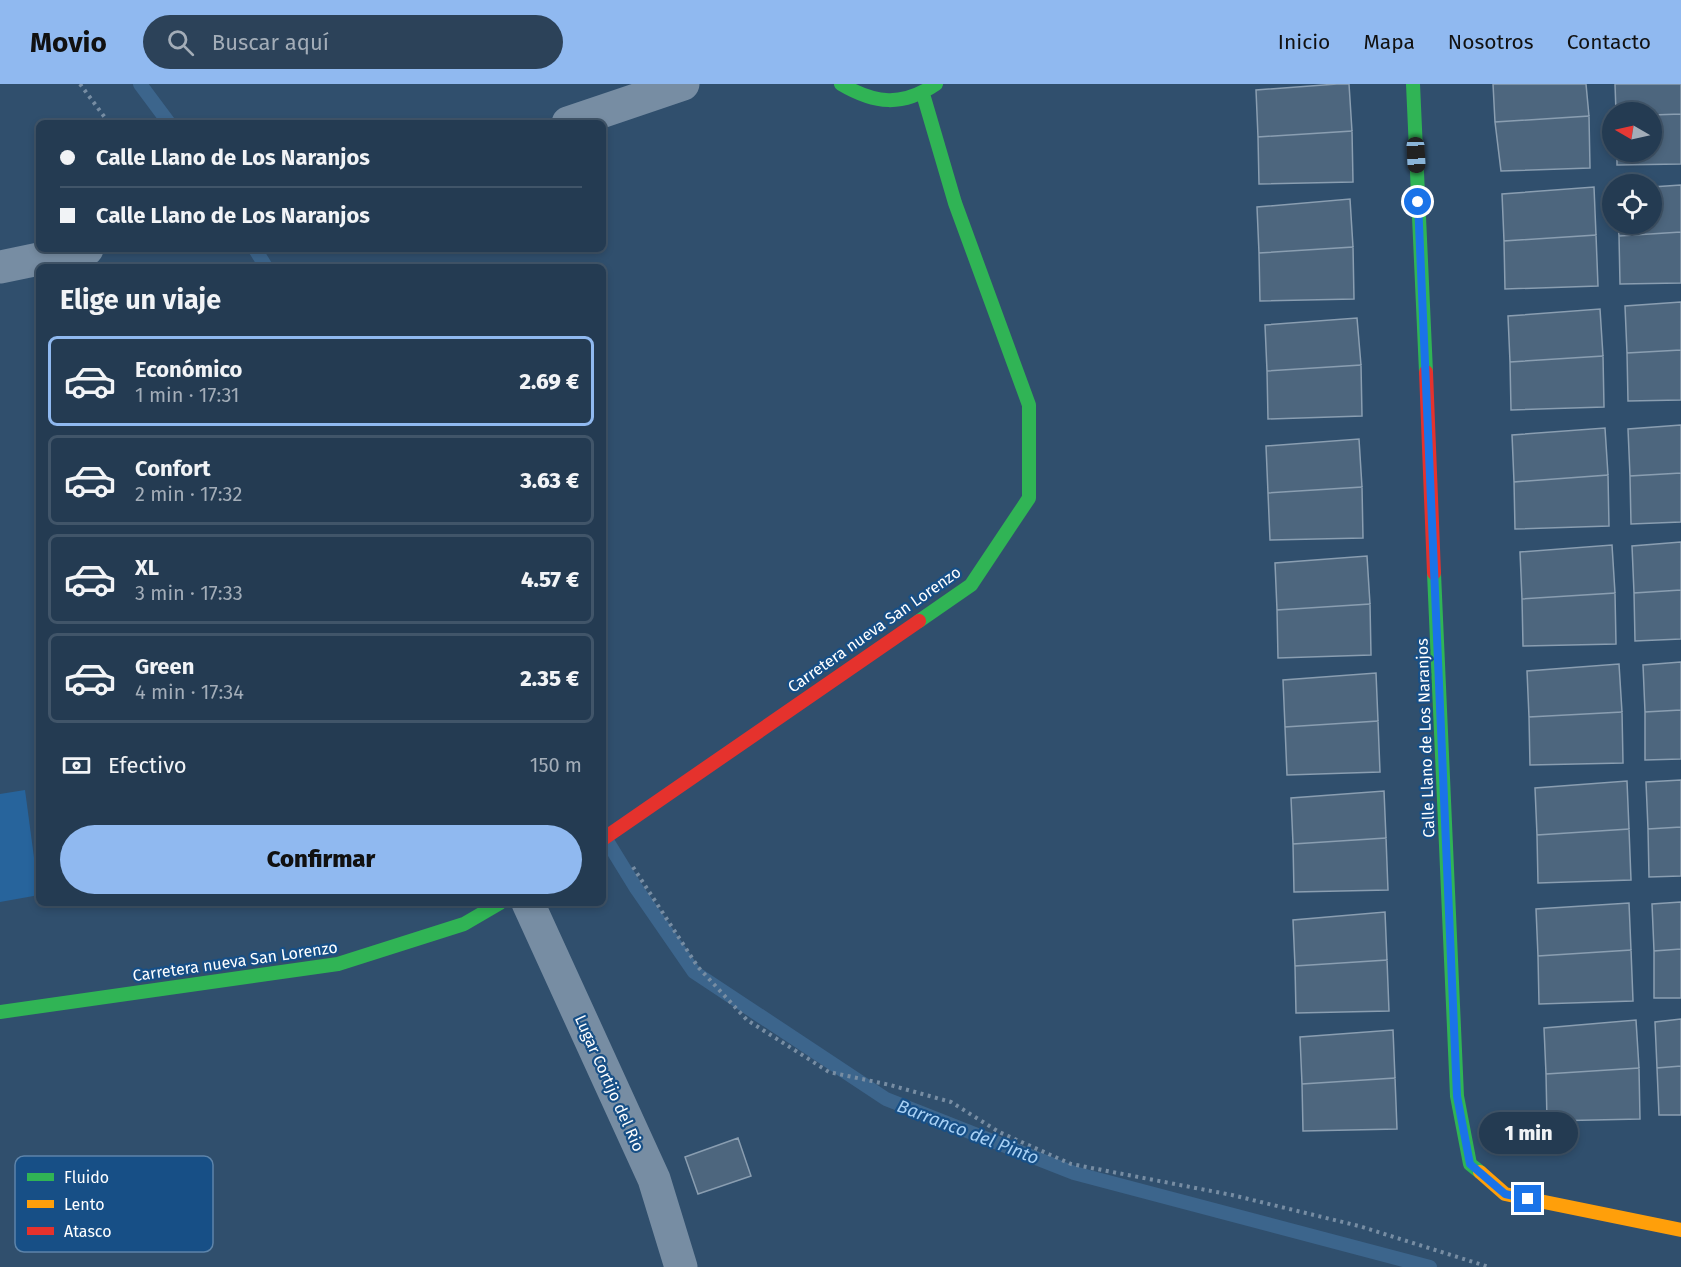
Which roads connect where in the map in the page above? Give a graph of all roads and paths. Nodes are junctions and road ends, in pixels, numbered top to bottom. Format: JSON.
{"nodes":[{"id":1,"x":80,"y":84,"type":"edge"},
{"id":2,"x":682,"y":84,"type":"edge"},
{"id":3,"x":840,"y":84,"type":"edge"},
{"id":4,"x":936,"y":84,"type":"edge"},
{"id":5,"x":1413,"y":84,"type":"edge"},
{"id":6,"x":923,"y":94,"type":"junction"},
{"id":7,"x":107,"y":120,"type":"edge"},
{"id":8,"x":577,"y":120,"type":"edge"},
{"id":9,"x":72,"y":252,"type":"edge"},
{"id":10,"x":0,"y":267,"type":"edge"},
{"id":11,"x":606,"y":837,"type":"edge"},
{"id":12,"x":632,"y":865,"type":"dead end"},
{"id":13,"x":495,"y":906,"type":"edge"},
{"id":14,"x":529,"y":906,"type":"edge"},
{"id":15,"x":0,"y":1012,"type":"edge"},
{"id":16,"x":1681,"y":1230,"type":"edge"},
{"id":17,"x":681,"y":1267,"type":"edge"},
{"id":18,"x":1489,"y":1267,"type":"edge"}],
"edges":[{"from":1,"to":7,"type":"path"},
{"from":2,"to":8,"type":"street"},
{"from":3,"to":6,"type":"street"},
{"from":4,"to":6,"type":"street"},
{"from":5,"to":16,"type":"street","name":"Calle Llano de Los Naranjos"},
{"from":6,"to":11,"type":"street","name":"Carretera nueva San Lorenzo"},
{"from":9,"to":10,"type":"street"},
{"from":12,"to":18,"type":"path"},
{"from":13,"to":15,"type":"street","name":"Carretera nueva San Lorenzo"},
{"from":14,"to":17,"type":"street","name":"Lugar Cortijo del Rio"}]}
